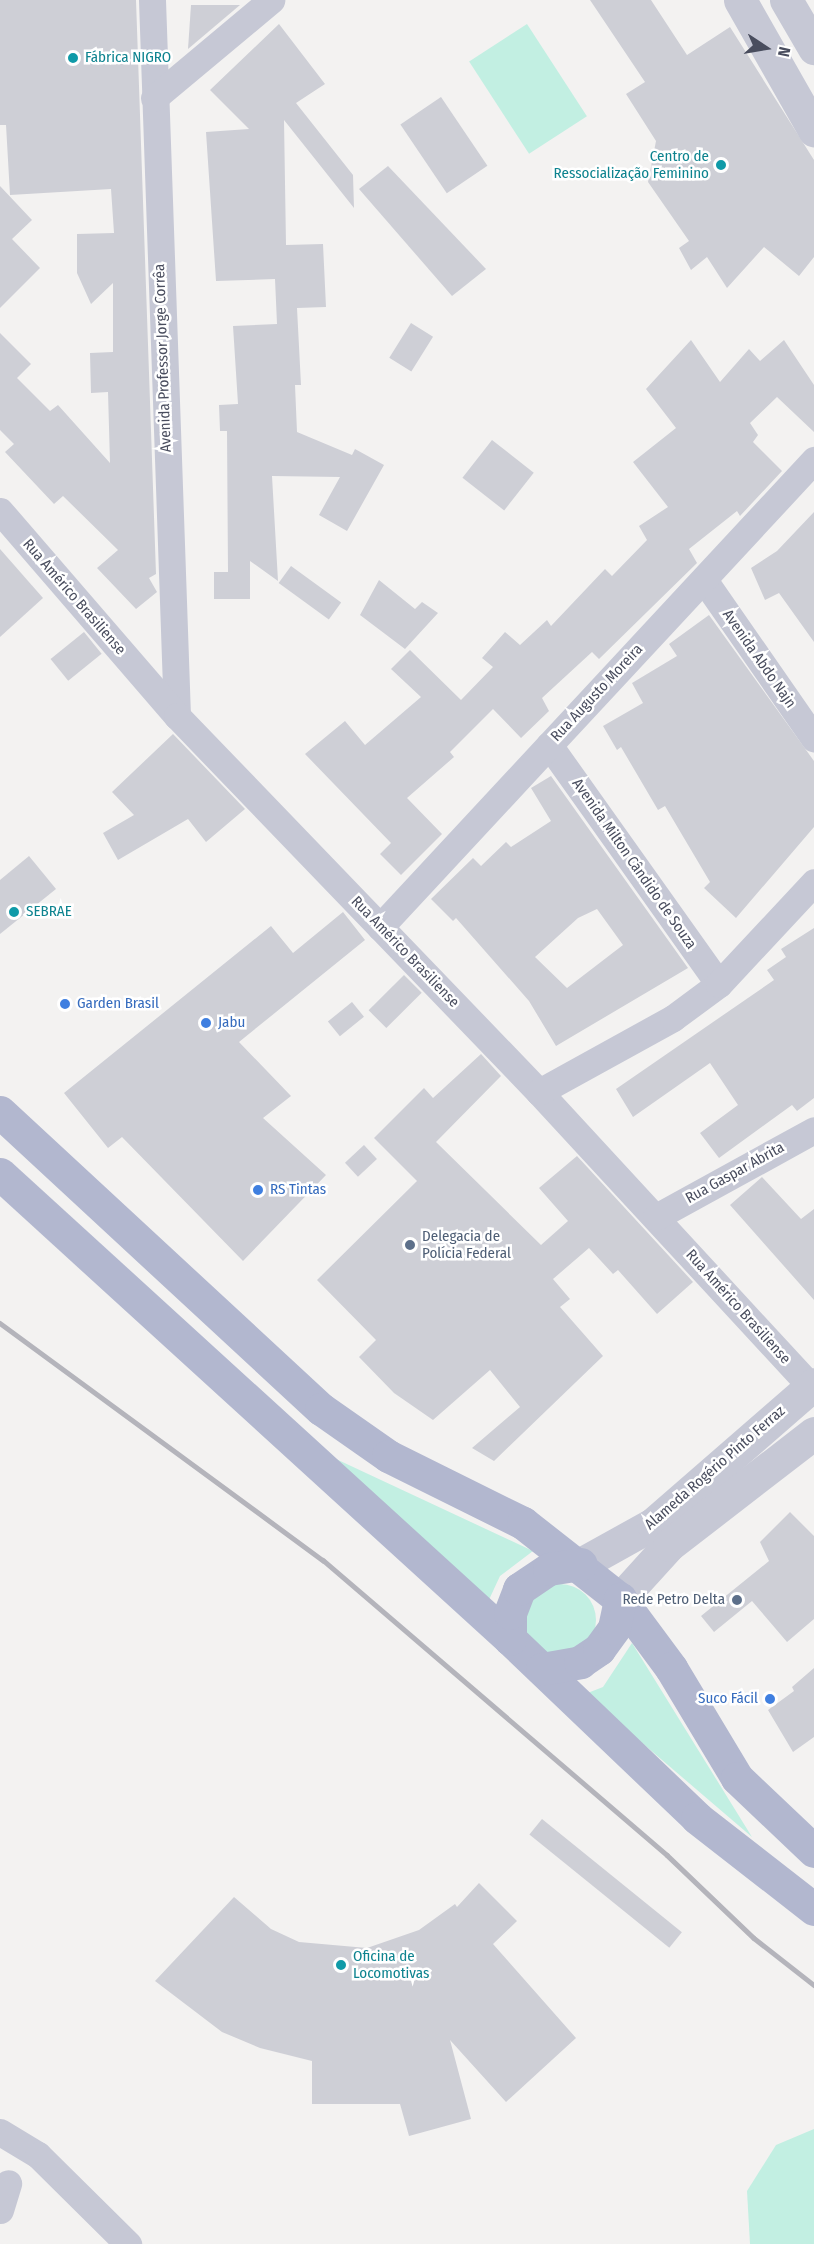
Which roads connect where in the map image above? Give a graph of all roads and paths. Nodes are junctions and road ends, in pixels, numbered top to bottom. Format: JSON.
{"nodes":[{"id":1,"x":152,"y":0,"type":"edge"},
{"id":2,"x":271,"y":0,"type":"edge"},
{"id":3,"x":740,"y":0,"type":"edge"},
{"id":4,"x":786,"y":0,"type":"edge"},
{"id":5,"x":814,"y":48,"type":"edge"},
{"id":6,"x":154,"y":98,"type":"junction"},
{"id":7,"x":814,"y":130,"type":"edge"},
{"id":8,"x":814,"y":460,"type":"edge"},
{"id":9,"x":0,"y":512,"type":"edge"},
{"id":10,"x":704,"y":580,"type":"junction"},
{"id":11,"x":177,"y":716,"type":"junction"},
{"id":12,"x":814,"y":738,"type":"edge"},
{"id":13,"x":549,"y":745,"type":"junction"},
{"id":14,"x":814,"y":882,"type":"edge"},
{"id":15,"x":380,"y":927,"type":"junction"},
{"id":16,"x":719,"y":984,"type":"junction"},
{"id":17,"x":539,"y":1092,"type":"junction"},
{"id":18,"x":0,"y":1112,"type":"edge"},
{"id":19,"x":814,"y":1130,"type":"edge"},
{"id":20,"x":0,"y":1174,"type":"edge"},
{"id":21,"x":656,"y":1217,"type":"junction"},
{"id":22,"x":813,"y":1387,"type":"edge"},
{"id":23,"x":814,"y":1433,"type":"edge"},
{"id":24,"x":581,"y":1564,"type":"junction"},
{"id":25,"x":620,"y":1599,"type":"junction"},
{"id":26,"x":510,"y":1639,"type":"junction"},
{"id":27,"x":542,"y":1670,"type":"junction"},
{"id":28,"x":814,"y":1851,"type":"edge"},
{"id":29,"x":814,"y":1909,"type":"edge"},
{"id":30,"x":0,"y":2132,"type":"edge"},
{"id":31,"x":8,"y":2183,"type":"dead end"},
{"id":32,"x":0,"y":2210,"type":"edge"},
{"id":33,"x":128,"y":2244,"type":"edge"}],
"edges":[{"from":1,"to":6,"type":"street","name":"Avenida Professor Jorge Corrêa"},
{"from":2,"to":6,"type":"street"},
{"from":3,"to":7,"type":"street"},
{"from":4,"to":5,"type":"street"},
{"from":6,"to":11,"type":"street","name":"Avenida Professor Jorge Corrêa"},
{"from":8,"to":10,"type":"street","name":"Rua Augusto Moreira"},
{"from":9,"to":11,"type":"street","name":"Rua Américo Brasiliense"},
{"from":10,"to":12,"type":"street","name":"Avenida Abdo Najn"},
{"from":10,"to":13,"type":"street","name":"Rua Augusto Moreira"},
{"from":11,"to":15,"type":"street","name":"Rua Américo Brasiliense"},
{"from":13,"to":15,"type":"street","name":"Rua Augusto Moreira"},
{"from":13,"to":16,"type":"street","name":"Avenida Milton Cândido de Souza"},
{"from":14,"to":16,"type":"street"},
{"from":15,"to":17,"type":"street","name":"Rua Américo Brasiliense"},
{"from":16,"to":17,"type":"street"},
{"from":17,"to":21,"type":"street","name":"Rua Américo Brasiliense"},
{"from":18,"to":24,"type":"main road"},
{"from":19,"to":21,"type":"street","name":"Rua Gaspar Abrita"},
{"from":20,"to":26,"type":"main road"},
{"from":21,"to":22,"type":"street","name":"Rua Américo Brasiliense"},
{"from":22,"to":24,"type":"street","name":"Alameda Rogério Pinto Ferraz"},
{"from":23,"to":25,"type":"street","name":"Alameda Rogério Pinto Ferraz"},
{"from":24,"to":25,"type":"main road"},
{"from":24,"to":26,"type":"main road"},
{"from":25,"to":27,"type":"main road"},
{"from":25,"to":28,"type":"main road"},
{"from":26,"to":27,"type":"main road"},
{"from":27,"to":29,"type":"main road"},
{"from":30,"to":33,"type":"street"},
{"from":31,"to":32,"type":"street"}]}
